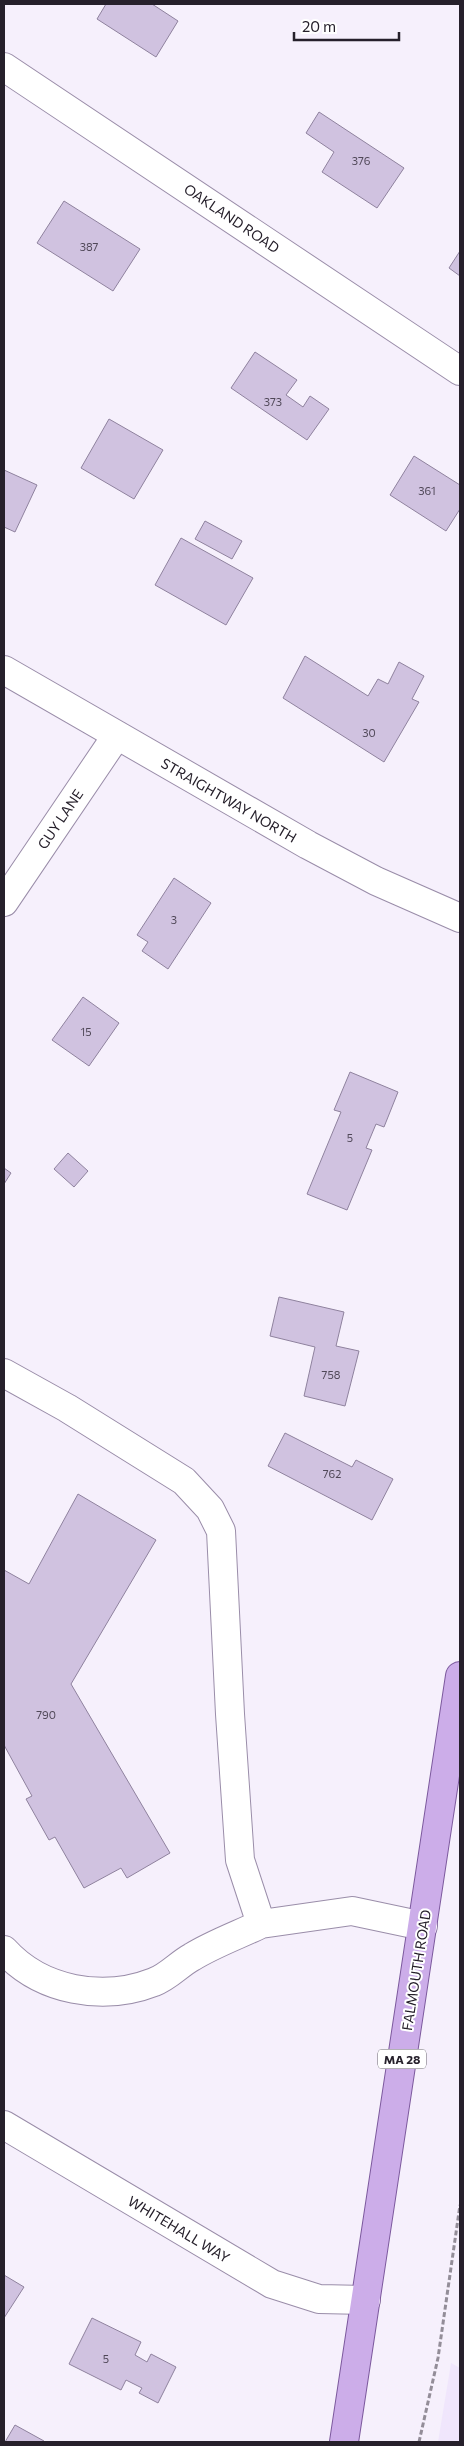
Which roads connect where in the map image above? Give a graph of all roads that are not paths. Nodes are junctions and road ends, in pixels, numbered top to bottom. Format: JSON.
{"nodes":[{"id":1,"x":4,"y":67,"type":"edge"},
{"id":2,"x":460,"y":370,"type":"edge"},
{"id":3,"x":4,"y":670,"type":"edge"},
{"id":4,"x":117,"y":735,"type":"junction"},
{"id":5,"x":4,"y":902,"type":"edge"},
{"id":6,"x":460,"y":918,"type":"edge"},
{"id":7,"x":4,"y":1373,"type":"edge"},
{"id":8,"x":460,"y":1676,"type":"edge"},
{"id":9,"x":260,"y":1924,"type":"junction"},
{"id":10,"x":423,"y":1926,"type":"junction"},
{"id":11,"x":4,"y":1950,"type":"edge"},
{"id":12,"x":4,"y":2124,"type":"edge"},
{"id":13,"x":366,"y":2300,"type":"junction"},
{"id":14,"x":344,"y":2442,"type":"edge"}],
"edges":[{"from":1,"to":2,"type":"street","name":"OAKLAND ROAD"},
{"from":3,"to":4,"type":"street","name":"STRAIGHTWAY NORTH"},
{"from":4,"to":5,"type":"street","name":"GUY LANE"},
{"from":4,"to":6,"type":"street","name":"STRAIGHTWAY NORTH"},
{"from":7,"to":9,"type":"street"},
{"from":8,"to":10,"type":"main road","name":"FALMOUTH ROAD","number":"MA 28"},
{"from":9,"to":10,"type":"street"},
{"from":9,"to":11,"type":"street"},
{"from":10,"to":13,"type":"main road","name":"FALMOUTH ROAD","number":"MA 28"},
{"from":12,"to":13,"type":"street","name":"WHITEHALL WAY"},
{"from":13,"to":14,"type":"main road","name":"FALMOUTH ROAD","number":"MA 28"}]}
